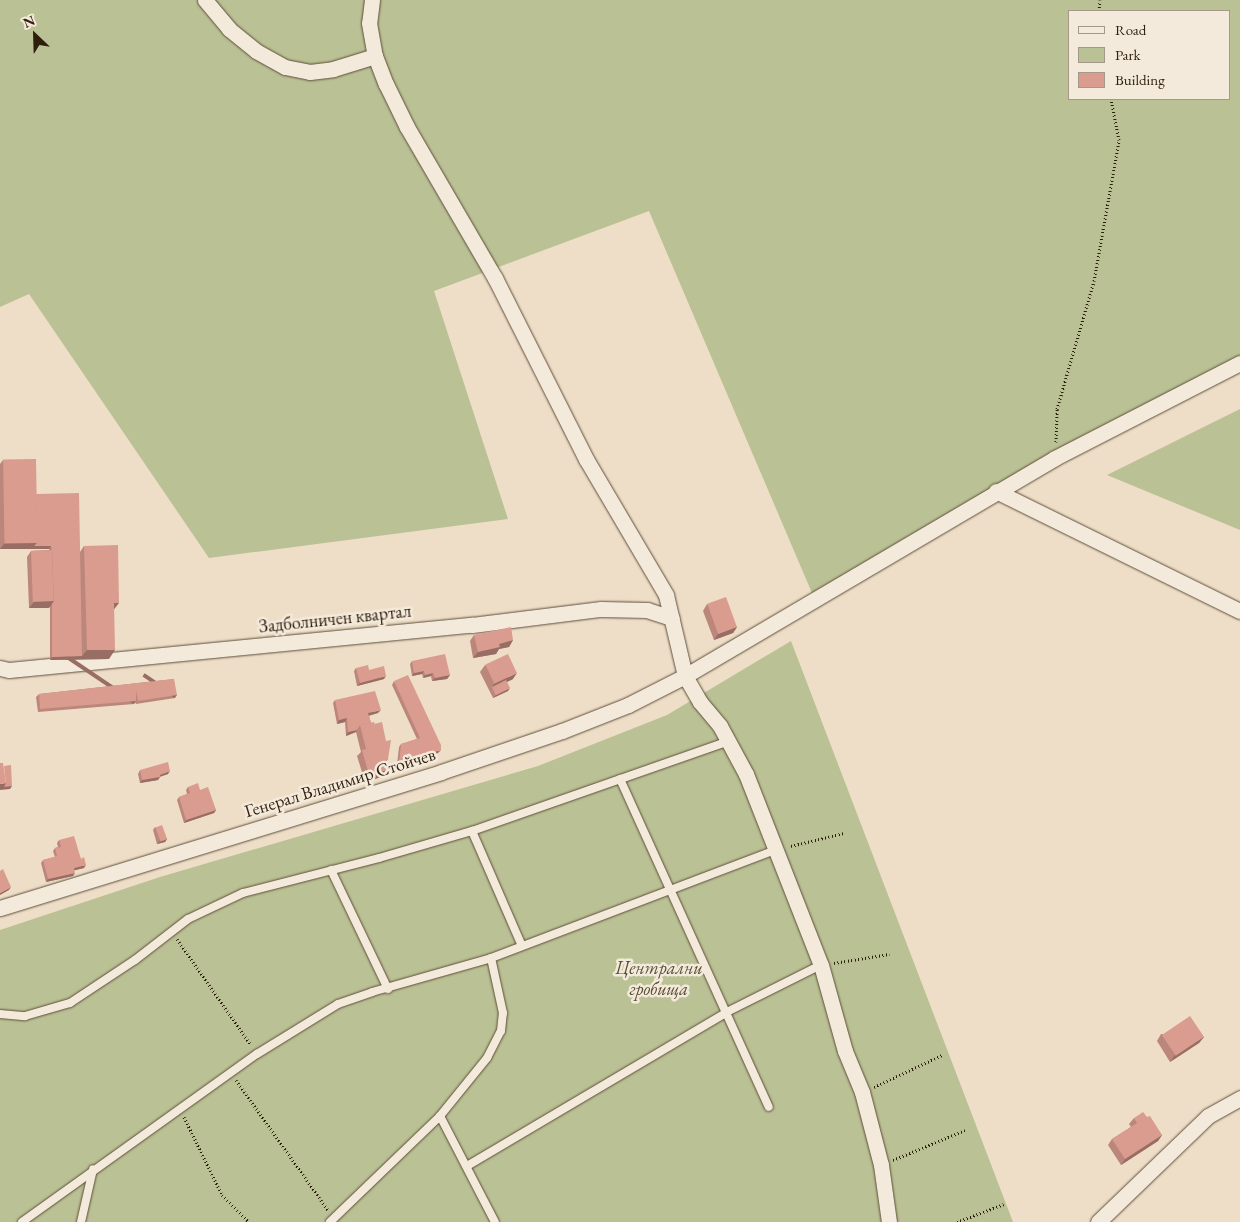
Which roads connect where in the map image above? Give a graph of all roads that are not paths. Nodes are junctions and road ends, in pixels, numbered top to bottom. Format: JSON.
{"nodes":[{"id":1,"x":205,"y":0,"type":"edge"},
{"id":2,"x":372,"y":0,"type":"edge"},
{"id":3,"x":375,"y":56,"type":"junction"},
{"id":4,"x":1240,"y":363,"type":"edge"},
{"id":5,"x":996,"y":491,"type":"junction"},
{"id":6,"x":1240,"y":611,"type":"edge"},
{"id":7,"x":672,"y":618,"type":"junction"},
{"id":8,"x":0,"y":668,"type":"edge"},
{"id":9,"x":685,"y":676,"type":"junction"},
{"id":10,"x":729,"y":741,"type":"junction"},
{"id":11,"x":620,"y":779,"type":"junction"},
{"id":12,"x":472,"y":831,"type":"junction"},
{"id":13,"x":775,"y":850,"type":"junction"},
{"id":14,"x":331,"y":870,"type":"junction"},
{"id":15,"x":670,"y":891,"type":"junction"},
{"id":16,"x":0,"y":908,"type":"edge"},
{"id":17,"x":522,"y":946,"type":"junction"},
{"id":18,"x":491,"y":958,"type":"junction"},
{"id":19,"x":821,"y":965,"type":"junction"},
{"id":20,"x":388,"y":989,"type":"junction"},
{"id":21,"x":727,"y":1012,"type":"junction"},
{"id":22,"x":0,"y":1014,"type":"edge"},
{"id":23,"x":1240,"y":1098,"type":"edge"},
{"id":24,"x":769,"y":1107,"type":"dead end"},
{"id":25,"x":440,"y":1116,"type":"junction"},
{"id":26,"x":467,"y":1166,"type":"junction"},
{"id":27,"x":94,"y":1169,"type":"junction"},
{"id":28,"x":332,"y":1220,"type":"edge"},
{"id":29,"x":22,"y":1222,"type":"edge"},
{"id":30,"x":81,"y":1222,"type":"edge"},
{"id":31,"x":495,"y":1222,"type":"edge"},
{"id":32,"x":889,"y":1222,"type":"edge"},
{"id":33,"x":1098,"y":1222,"type":"edge"}],
"edges":[{"from":1,"to":3,"type":"street"},
{"from":2,"to":3,"type":"street"},
{"from":3,"to":7,"type":"street"},
{"from":4,"to":5,"type":"street","name":"Генерал Владимир Стойчев"},
{"from":5,"to":6,"type":"street"},
{"from":5,"to":9,"type":"street","name":"Генерал Владимир Стойчев"},
{"from":7,"to":8,"type":"street","name":"Задболничен квартал"},
{"from":7,"to":9,"type":"street"},
{"from":9,"to":10,"type":"street"},
{"from":9,"to":16,"type":"street","name":"Генерал Владимир Стойчев"},
{"from":10,"to":11,"type":"lane"},
{"from":10,"to":13,"type":"street"},
{"from":11,"to":12,"type":"lane"},
{"from":11,"to":15,"type":"lane"},
{"from":12,"to":14,"type":"lane"},
{"from":12,"to":17,"type":"lane"},
{"from":13,"to":15,"type":"lane"},
{"from":13,"to":19,"type":"street"},
{"from":14,"to":20,"type":"lane"},
{"from":14,"to":22,"type":"lane"},
{"from":15,"to":17,"type":"lane"},
{"from":15,"to":21,"type":"lane"},
{"from":17,"to":18,"type":"lane"},
{"from":18,"to":20,"type":"lane"},
{"from":18,"to":25,"type":"lane"},
{"from":19,"to":21,"type":"lane"},
{"from":19,"to":32,"type":"street"},
{"from":20,"to":27,"type":"lane"},
{"from":21,"to":24,"type":"lane"},
{"from":21,"to":26,"type":"lane"},
{"from":23,"to":33,"type":"street"},
{"from":25,"to":26,"type":"lane"},
{"from":25,"to":28,"type":"lane"},
{"from":26,"to":31,"type":"lane"},
{"from":27,"to":29,"type":"lane"},
{"from":27,"to":30,"type":"lane"}]}
